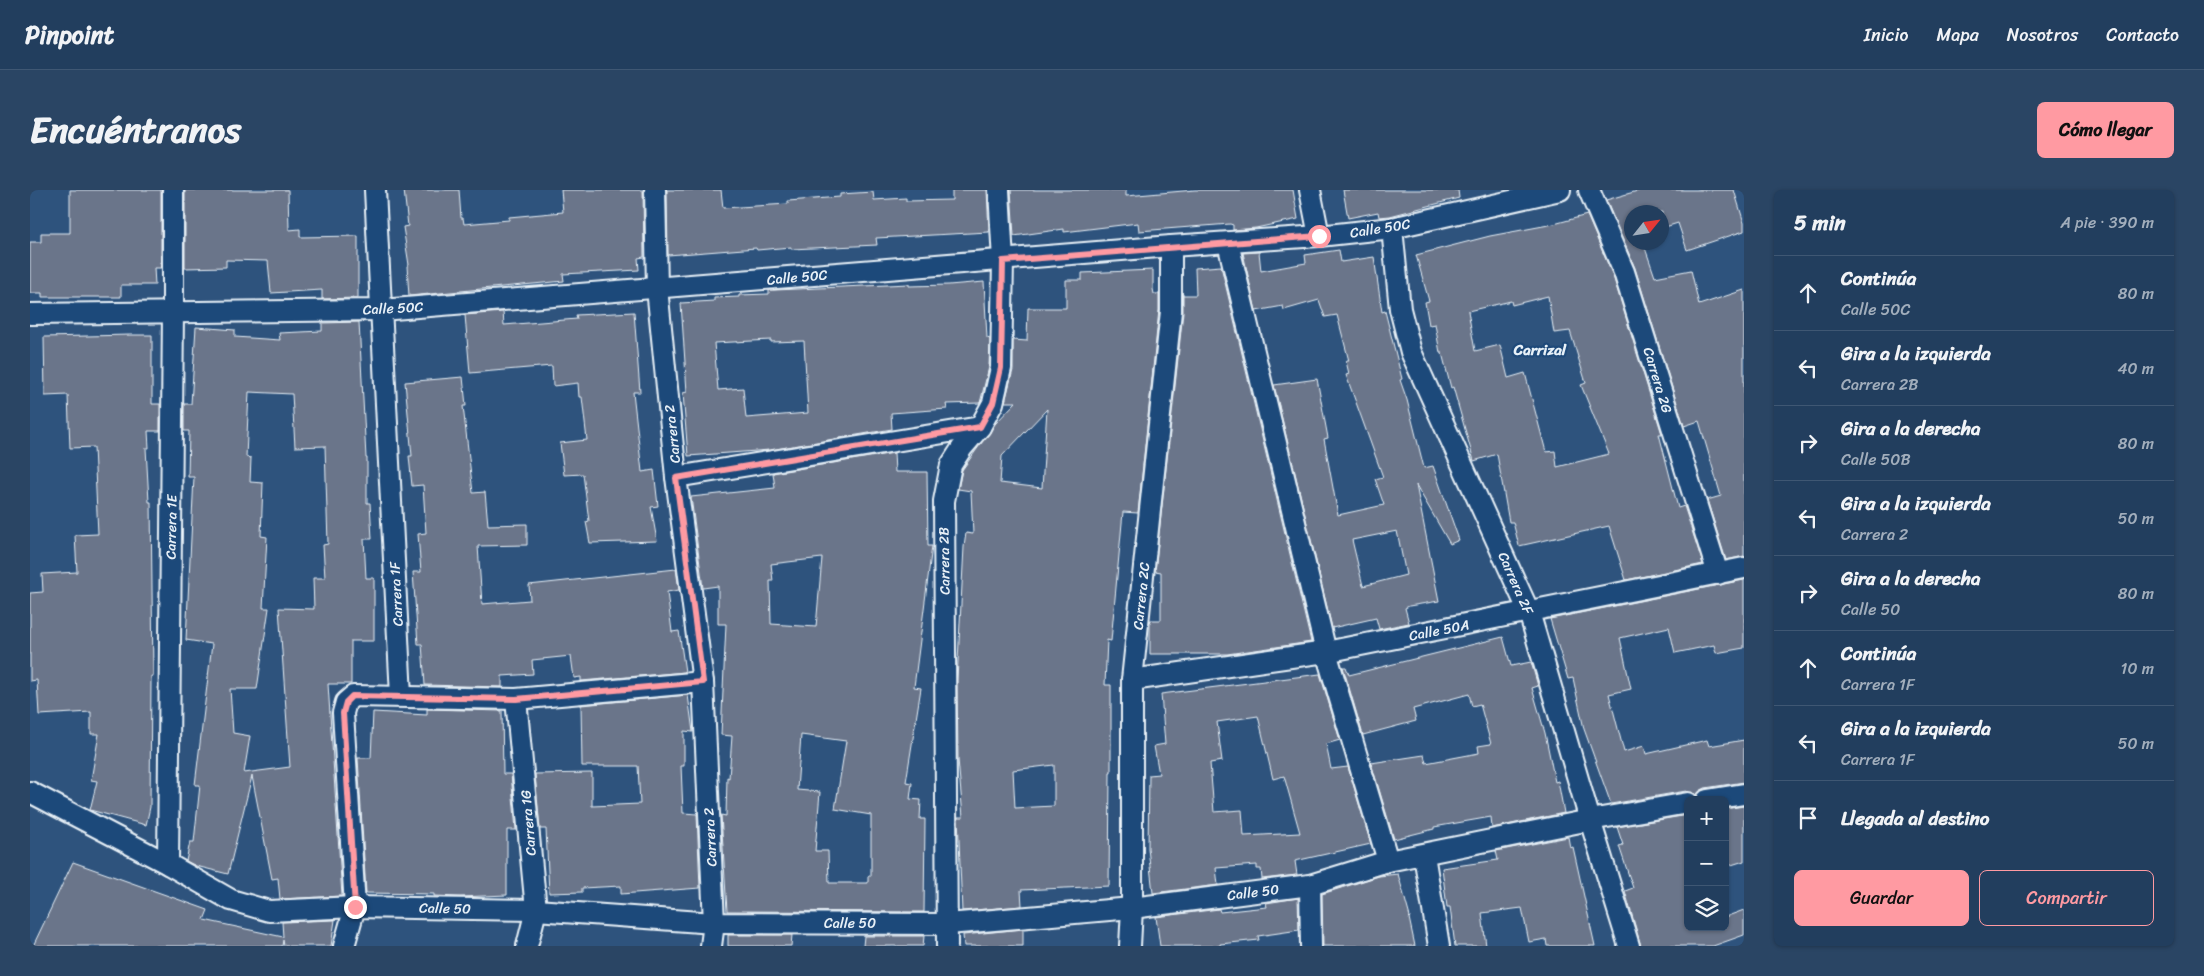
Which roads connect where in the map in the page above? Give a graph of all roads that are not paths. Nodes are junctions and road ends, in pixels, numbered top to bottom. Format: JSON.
{"nodes":[{"id":1,"x":173,"y":190,"type":"edge"},
{"id":2,"x":375,"y":190,"type":"edge"},
{"id":3,"x":655,"y":190,"type":"edge"},
{"id":4,"x":999,"y":190,"type":"edge"},
{"id":5,"x":1310,"y":190,"type":"edge"},
{"id":6,"x":1560,"y":190,"type":"edge"},
{"id":7,"x":1589,"y":190,"type":"edge"},
{"id":8,"x":1392,"y":228,"type":"junction"},
{"id":9,"x":1319,"y":236,"type":"junction"},
{"id":10,"x":1228,"y":244,"type":"junction"},
{"id":11,"x":1171,"y":246,"type":"junction"},
{"id":12,"x":1003,"y":261,"type":"junction"},
{"id":13,"x":657,"y":288,"type":"junction"},
{"id":14,"x":381,"y":310,"type":"junction"},
{"id":15,"x":174,"y":311,"type":"junction"},
{"id":16,"x":30,"y":314,"type":"edge"},
{"id":17,"x":980,"y":427,"type":"junction"},
{"id":18,"x":676,"y":478,"type":"junction"},
{"id":19,"x":1744,"y":568,"type":"edge"},
{"id":20,"x":1718,"y":574,"type":"junction"},
{"id":21,"x":1529,"y":612,"type":"junction"},
{"id":22,"x":1326,"y":652,"type":"junction"},
{"id":23,"x":1132,"y":680,"type":"junction"},
{"id":24,"x":703,"y":682,"type":"junction"},
{"id":25,"x":401,"y":696,"type":"junction"},
{"id":26,"x":516,"y":699,"type":"junction"},
{"id":27,"x":30,"y":792,"type":"edge"},
{"id":28,"x":1744,"y":794,"type":"edge"},
{"id":29,"x":1729,"y":796,"type":"edge"},
{"id":30,"x":1684,"y":804,"type":"edge"},
{"id":31,"x":1590,"y":820,"type":"junction"},
{"id":32,"x":1424,"y":855,"type":"junction"},
{"id":33,"x":1388,"y":861,"type":"junction"},
{"id":34,"x":168,"y":864,"type":"junction"},
{"id":35,"x":1310,"y":885,"type":"junction"},
{"id":36,"x":355,"y":907,"type":"junction"},
{"id":37,"x":1132,"y":908,"type":"junction"},
{"id":38,"x":536,"y":910,"type":"junction"},
{"id":39,"x":714,"y":923,"type":"junction"},
{"id":40,"x":948,"y":924,"type":"junction"},
{"id":41,"x":344,"y":946,"type":"edge"},
{"id":42,"x":527,"y":946,"type":"edge"},
{"id":43,"x":711,"y":946,"type":"edge"},
{"id":44,"x":947,"y":946,"type":"edge"},
{"id":45,"x":1130,"y":946,"type":"edge"},
{"id":46,"x":1311,"y":946,"type":"edge"},
{"id":47,"x":1439,"y":946,"type":"edge"},
{"id":48,"x":1629,"y":946,"type":"edge"}],
"edges":[{"from":1,"to":15,"type":"street","name":"Carrera 1E"},
{"from":2,"to":14,"type":"street","name":"Carrera 1F"},
{"from":3,"to":13,"type":"street","name":"Carrera 2"},
{"from":4,"to":12,"type":"street","name":"Carrera 2B"},
{"from":5,"to":9,"type":"street"},
{"from":6,"to":8,"type":"street","name":"Calle 50C"},
{"from":7,"to":20,"type":"street","name":"Carrera 2G"},
{"from":8,"to":9,"type":"street","name":"Calle 50C"},
{"from":8,"to":21,"type":"street","name":"Carrera 2F"},
{"from":9,"to":10,"type":"street","name":"Calle 50C"},
{"from":10,"to":11,"type":"street","name":"Calle 50C"},
{"from":10,"to":22,"type":"street"},
{"from":11,"to":12,"type":"street","name":"Calle 50C"},
{"from":11,"to":23,"type":"street","name":"Carrera 2C"},
{"from":12,"to":13,"type":"street","name":"Calle 50C"},
{"from":12,"to":17,"type":"street","name":"Carrera 2B"},
{"from":13,"to":14,"type":"street","name":"Calle 50C"},
{"from":13,"to":18,"type":"street","name":"Carrera 2"},
{"from":14,"to":15,"type":"street","name":"Calle 50C"},
{"from":14,"to":25,"type":"street","name":"Carrera 1F"},
{"from":15,"to":16,"type":"street","name":"Calle 50C"},
{"from":15,"to":34,"type":"street","name":"Carrera 1E"},
{"from":17,"to":18,"type":"street"},
{"from":17,"to":40,"type":"street","name":"Carrera 2B"},
{"from":18,"to":24,"type":"street","name":"Carrera 2"},
{"from":19,"to":20,"type":"street","name":"Calle 50A"},
{"from":20,"to":21,"type":"street","name":"Calle 50A"},
{"from":21,"to":22,"type":"street","name":"Calle 50A"},
{"from":21,"to":31,"type":"street","name":"Carrera 2F"},
{"from":22,"to":23,"type":"street","name":"Calle 50A"},
{"from":22,"to":33,"type":"street"},
{"from":23,"to":37,"type":"street","name":"Carrera 2C"},
{"from":24,"to":26,"type":"street"},
{"from":24,"to":39,"type":"street","name":"Carrera 2"},
{"from":25,"to":26,"type":"street"},
{"from":25,"to":36,"type":"street"},
{"from":26,"to":38,"type":"street","name":"Carrera 1G"},
{"from":27,"to":34,"type":"street","name":"Calle 50"},
{"from":28,"to":29,"type":"street"},
{"from":30,"to":31,"type":"street","name":"Calle 50"},
{"from":31,"to":32,"type":"street","name":"Calle 50"},
{"from":31,"to":48,"type":"street","name":"Carrera 2F"},
{"from":32,"to":33,"type":"street","name":"Calle 50"},
{"from":32,"to":47,"type":"street"},
{"from":33,"to":35,"type":"street","name":"Calle 50"},
{"from":34,"to":36,"type":"street","name":"Calle 50"},
{"from":35,"to":37,"type":"street","name":"Calle 50"},
{"from":35,"to":46,"type":"street"},
{"from":36,"to":38,"type":"street","name":"Calle 50"},
{"from":36,"to":41,"type":"street"},
{"from":37,"to":40,"type":"street","name":"Calle 50"},
{"from":37,"to":45,"type":"street","name":"Carrera 2C"},
{"from":38,"to":39,"type":"street","name":"Calle 50"},
{"from":38,"to":42,"type":"street","name":"Carrera 1G"},
{"from":39,"to":40,"type":"street","name":"Calle 50"},
{"from":39,"to":43,"type":"street","name":"Carrera 2"},
{"from":40,"to":44,"type":"street","name":"Carrera 2B"}]}
